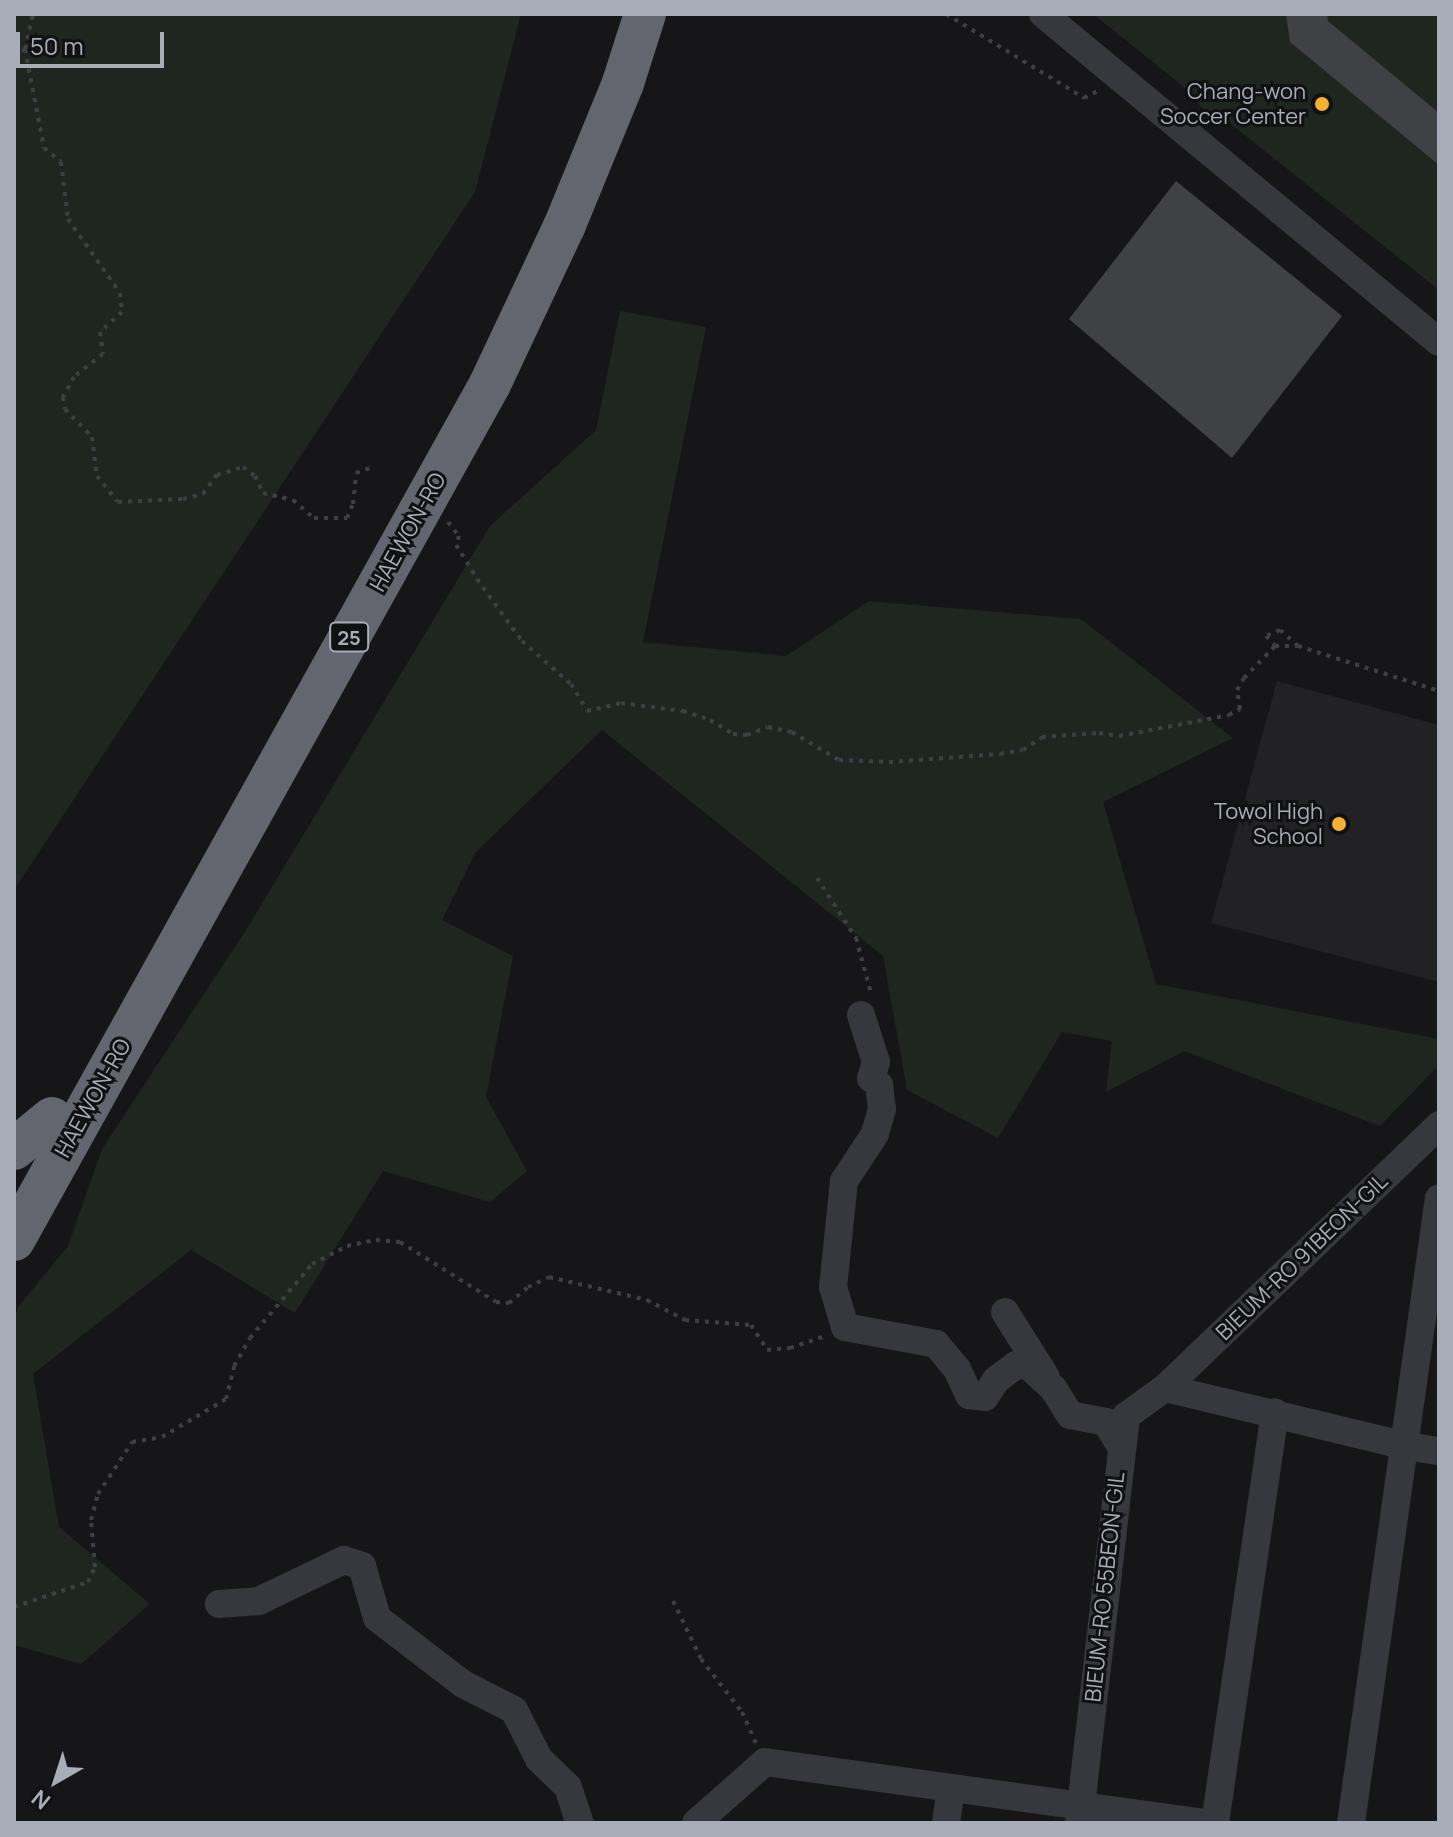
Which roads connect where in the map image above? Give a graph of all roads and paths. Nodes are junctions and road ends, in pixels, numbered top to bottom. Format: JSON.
{"nodes":[{"id":1,"x":33,"y":14,"type":"edge"},
{"id":2,"x":622,"y":14,"type":"edge"},
{"id":3,"x":645,"y":14,"type":"edge"},
{"id":4,"x":946,"y":14,"type":"edge"},
{"id":5,"x":1043,"y":14,"type":"edge"},
{"id":6,"x":25,"y":49,"type":"junction"},
{"id":7,"x":14,"y":57,"type":"edge"},
{"id":8,"x":1102,"y":89,"type":"dead end"},
{"id":9,"x":1439,"y":342,"type":"edge"},
{"id":10,"x":370,"y":468,"type":"dead end"},
{"id":11,"x":444,"y":517,"type":"dead end"},
{"id":12,"x":1275,"y":646,"type":"junction"},
{"id":13,"x":1298,"y":646,"type":"junction"},
{"id":14,"x":1439,"y":691,"type":"edge"},
{"id":15,"x":817,"y":878,"type":"dead end"},
{"id":16,"x":866,"y":1006,"type":"joint"},
{"id":17,"x":52,"y":1118,"type":"junction"},
{"id":18,"x":1439,"y":1125,"type":"edge"},
{"id":19,"x":14,"y":1149,"type":"edge"},
{"id":20,"x":14,"y":1184,"type":"edge"},
{"id":21,"x":1439,"y":1198,"type":"edge"},
{"id":22,"x":14,"y":1240,"type":"edge"},
{"id":23,"x":1005,"y":1312,"type":"dead end"},
{"id":24,"x":822,"y":1336,"type":"dead end"},
{"id":25,"x":1053,"y":1388,"type":"junction"},
{"id":26,"x":1165,"y":1388,"type":"junction"},
{"id":27,"x":1275,"y":1412,"type":"junction"},
{"id":28,"x":1113,"y":1433,"type":"junction"},
{"id":29,"x":1406,"y":1446,"type":"junction"},
{"id":30,"x":1439,"y":1451,"type":"edge"},
{"id":31,"x":673,"y":1601,"type":"dead end"},
{"id":32,"x":219,"y":1604,"type":"dead end"},
{"id":33,"x":14,"y":1607,"type":"edge"},
{"id":34,"x":765,"y":1762,"type":"junction"},
{"id":35,"x":951,"y":1788,"type":"junction"},
{"id":36,"x":1080,"y":1814,"type":"edge"},
{"id":37,"x":580,"y":1823,"type":"edge"},
{"id":38,"x":696,"y":1823,"type":"edge"},
{"id":39,"x":946,"y":1823,"type":"edge"},
{"id":40,"x":1204,"y":1823,"type":"edge"},
{"id":41,"x":1215,"y":1823,"type":"edge"},
{"id":42,"x":1351,"y":1823,"type":"edge"}],
"edges":[{"from":1,"to":6,"type":"path"},
{"from":2,"to":17,"type":"highway","name":"HAEWON-RO","number":"25"},
{"from":3,"to":22,"type":"highway","name":"HAEWON-RO","number":"25"},
{"from":4,"to":8,"type":"path"},
{"from":5,"to":9,"type":"street"},
{"from":6,"to":7,"type":"path"},
{"from":6,"to":10,"type":"path"},
{"from":11,"to":12,"type":"path"},
{"from":12,"to":13,"type":"path"},
{"from":12,"to":13,"type":"path"},
{"from":13,"to":14,"type":"path"},
{"from":15,"to":16,"type":"path"},
{"from":16,"to":25,"type":"street"},
{"from":17,"to":19,"type":"highway"},
{"from":17,"to":20,"type":"highway","name":"HAEWON-RO","number":"25"},
{"from":18,"to":26,"type":"street","name":"BIEUM-RO 91BEON-GIL"},
{"from":21,"to":29,"type":"street"},
{"from":23,"to":25,"type":"street"},
{"from":24,"to":33,"type":"path"},
{"from":25,"to":28,"type":"street"},
{"from":26,"to":27,"type":"street"},
{"from":26,"to":28,"type":"street","name":"BIEUM-RO 55BEON-GIL"},
{"from":27,"to":29,"type":"street"},
{"from":27,"to":41,"type":"street"},
{"from":28,"to":36,"type":"street","name":"BIEUM-RO 55BEON-GIL"},
{"from":29,"to":30,"type":"street"},
{"from":29,"to":42,"type":"street"},
{"from":31,"to":34,"type":"path"},
{"from":32,"to":37,"type":"street"},
{"from":34,"to":35,"type":"street"},
{"from":34,"to":38,"type":"street"},
{"from":35,"to":36,"type":"street"},
{"from":35,"to":39,"type":"street"},
{"from":36,"to":40,"type":"street"}]}
